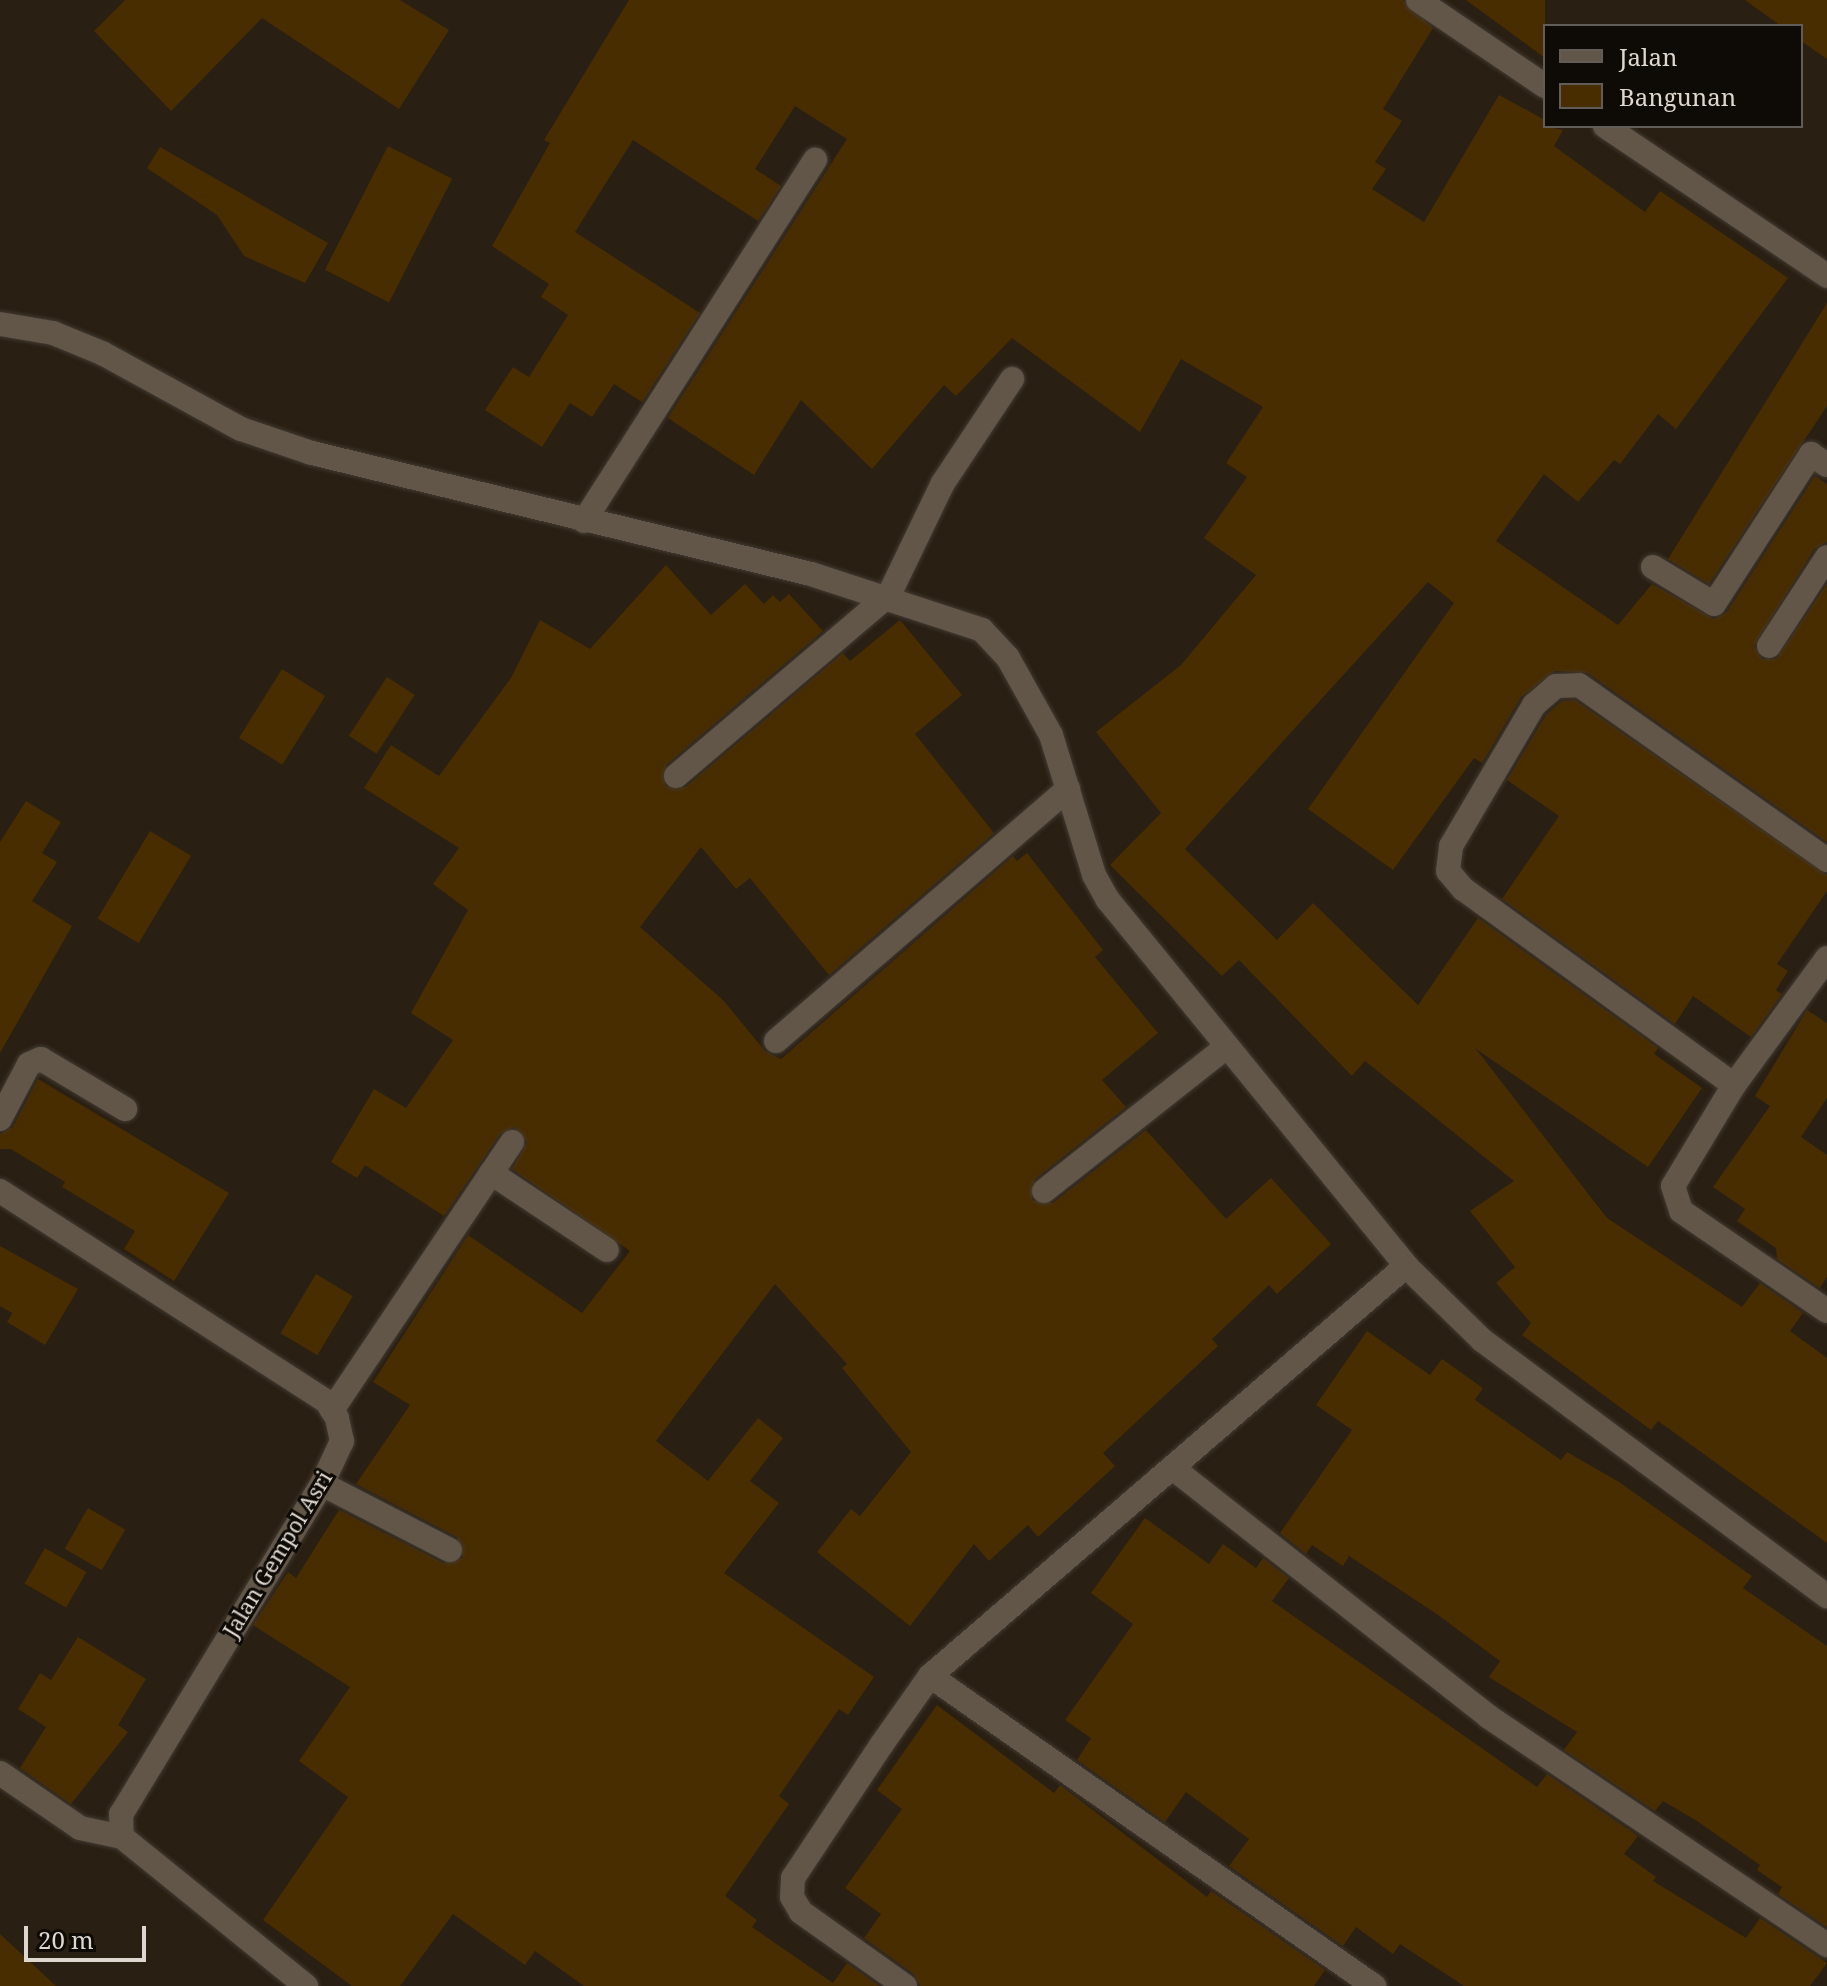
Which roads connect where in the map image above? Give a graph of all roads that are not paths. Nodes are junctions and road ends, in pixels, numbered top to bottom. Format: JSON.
{"nodes":[{"id":1,"x":1418,"y":0,"type":"edge"},
{"id":2,"x":1543,"y":85,"type":"edge"},
{"id":3,"x":1608,"y":128,"type":"edge"},
{"id":4,"x":815,"y":160,"type":"dead end"},
{"id":5,"x":1827,"y":276,"type":"edge"},
{"id":6,"x":0,"y":324,"type":"edge"},
{"id":7,"x":1012,"y":379,"type":"dead end"},
{"id":8,"x":1827,"y":465,"type":"edge"},
{"id":9,"x":584,"y":521,"type":"junction"},
{"id":10,"x":1827,"y":557,"type":"edge"},
{"id":11,"x":1653,"y":567,"type":"dead end"},
{"id":12,"x":889,"y":595,"type":"junction"},
{"id":13,"x":1769,"y":646,"type":"dead end"},
{"id":14,"x":676,"y":776,"type":"dead end"},
{"id":15,"x":1068,"y":789,"type":"junction"},
{"id":16,"x":1827,"y":860,"type":"edge"},
{"id":17,"x":1825,"y":965,"type":"edge"},
{"id":18,"x":776,"y":1041,"type":"dead end"},
{"id":19,"x":1224,"y":1049,"type":"junction"},
{"id":20,"x":1734,"y":1085,"type":"junction"},
{"id":21,"x":125,"y":1109,"type":"dead end"},
{"id":22,"x":0,"y":1119,"type":"edge"},
{"id":23,"x":512,"y":1142,"type":"dead end"},
{"id":24,"x":491,"y":1173,"type":"junction"},
{"id":25,"x":0,"y":1191,"type":"edge"},
{"id":26,"x":1044,"y":1191,"type":"dead end"},
{"id":27,"x":607,"y":1250,"type":"dead end"},
{"id":28,"x":1406,"y":1266,"type":"junction"},
{"id":29,"x":1827,"y":1311,"type":"edge"},
{"id":30,"x":332,"y":1410,"type":"junction"},
{"id":31,"x":1174,"y":1469,"type":"junction"},
{"id":32,"x":322,"y":1484,"type":"junction"},
{"id":33,"x":450,"y":1550,"type":"dead end"},
{"id":34,"x":1827,"y":1596,"type":"edge"},
{"id":35,"x":930,"y":1676,"type":"junction"},
{"id":36,"x":0,"y":1773,"type":"edge"},
{"id":37,"x":122,"y":1837,"type":"junction"},
{"id":38,"x":1827,"y":1945,"type":"edge"},
{"id":39,"x":306,"y":1986,"type":"edge"},
{"id":40,"x":905,"y":1986,"type":"edge"},
{"id":41,"x":1374,"y":1986,"type":"edge"}],
"edges":[{"from":1,"to":2,"type":"street"},
{"from":3,"to":5,"type":"street"},
{"from":4,"to":9,"type":"street"},
{"from":6,"to":9,"type":"street"},
{"from":7,"to":12,"type":"street"},
{"from":8,"to":11,"type":"street"},
{"from":9,"to":12,"type":"street"},
{"from":10,"to":13,"type":"street"},
{"from":12,"to":14,"type":"street"},
{"from":12,"to":15,"type":"street"},
{"from":15,"to":18,"type":"street"},
{"from":15,"to":19,"type":"street"},
{"from":16,"to":20,"type":"street"},
{"from":17,"to":20,"type":"street"},
{"from":19,"to":26,"type":"street"},
{"from":19,"to":28,"type":"street"},
{"from":20,"to":29,"type":"street"},
{"from":21,"to":22,"type":"street"},
{"from":23,"to":24,"type":"street"},
{"from":24,"to":27,"type":"street"},
{"from":24,"to":30,"type":"street"},
{"from":25,"to":30,"type":"street"},
{"from":28,"to":31,"type":"street"},
{"from":28,"to":34,"type":"street"},
{"from":30,"to":32,"type":"street","name":"Jalan Gempol Asri"},
{"from":31,"to":35,"type":"street"},
{"from":31,"to":38,"type":"street"},
{"from":32,"to":33,"type":"street"},
{"from":32,"to":37,"type":"street","name":"Jalan Gempol Asri"},
{"from":35,"to":40,"type":"street"},
{"from":35,"to":41,"type":"street"},
{"from":36,"to":37,"type":"street"},
{"from":37,"to":39,"type":"street"}]}
